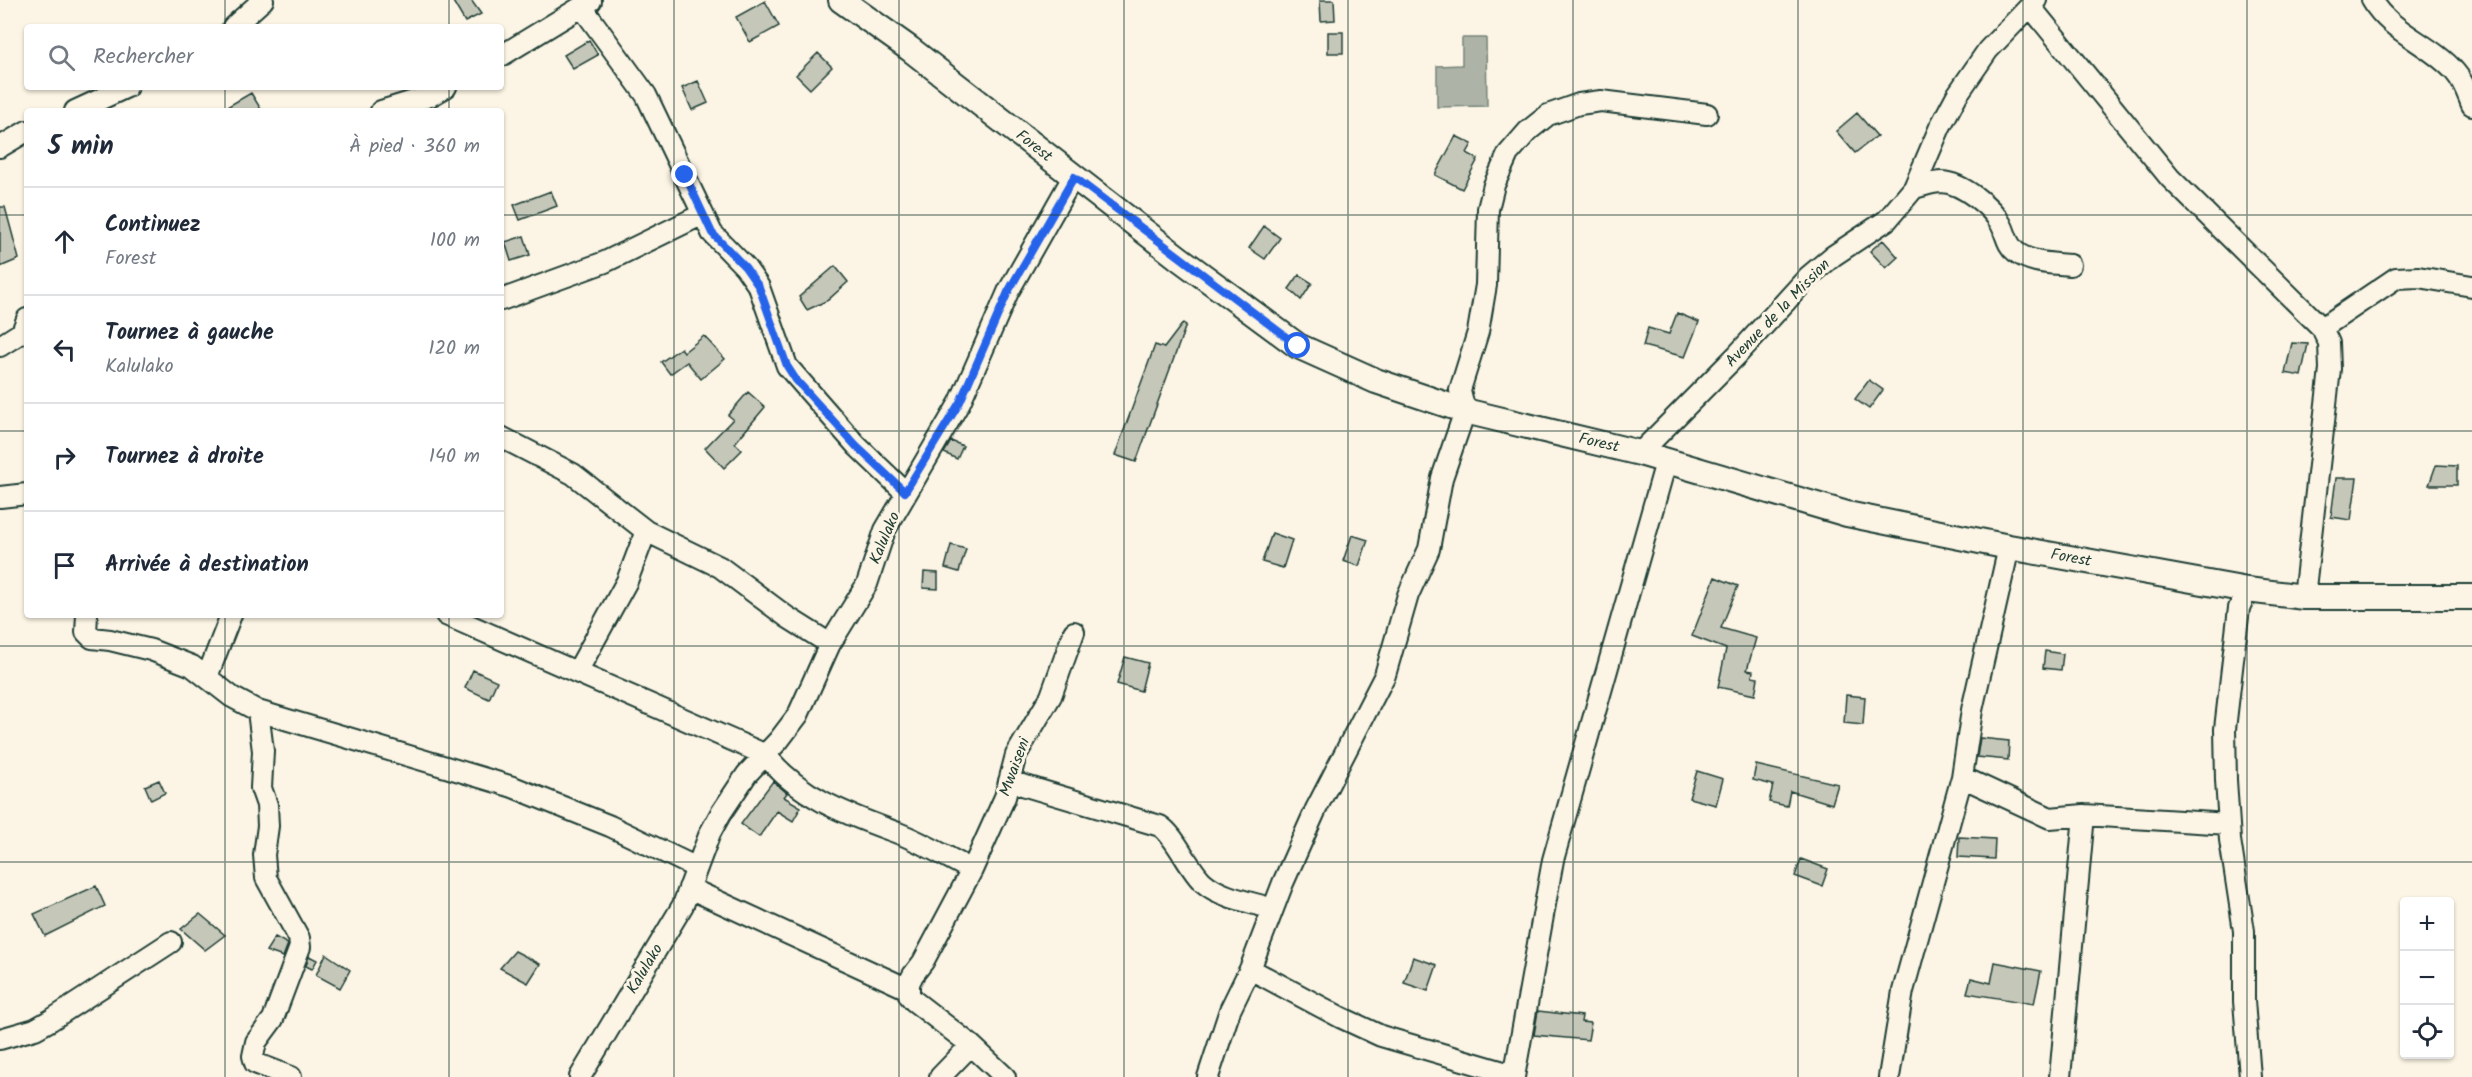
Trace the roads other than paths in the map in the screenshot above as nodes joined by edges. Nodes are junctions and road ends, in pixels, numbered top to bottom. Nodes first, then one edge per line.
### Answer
1 (263, 0) edge
2 (841, 0) edge
3 (2372, 0) edge
4 (2033, 3) edge
5 (587, 4) edge
6 (236, 24) edge
7 (504, 54) edge
8 (120, 90) edge
9 (441, 90) edge
10 (2472, 105) edge
11 (82, 108) edge
12 (391, 108) edge
13 (1707, 114) dead end
14 (24, 133) edge
15 (0, 147) edge
16 (1074, 177) junction
17 (1914, 188) junction
18 (703, 214) junction
19 (2070, 265) dead end
20 (2472, 286) edge
21 (504, 299) edge
22 (24, 328) edge
23 (2322, 328) junction
24 (0, 346) edge
25 (1465, 411) junction
26 (504, 439) edge
27 (1640, 453) junction
28 (1666, 462) junction
29 (905, 492) junction
30 (24, 494) edge
31 (0, 497) edge
32 (646, 531) junction
33 (2009, 547) junction
34 (2247, 590) junction
35 (2304, 597) junction
36 (2472, 597) edge
37 (87, 618) edge
38 (230, 618) edge
39 (453, 618) edge
40 (1074, 632) dead end
41 (830, 644) junction
42 (577, 672) junction
43 (207, 677) junction
44 (258, 711) junction
45 (766, 755) junction
46 (1962, 777) junction
47 (1009, 781) junction
48 (2084, 815) junction
49 (2229, 824) junction
50 (697, 868) junction
51 (972, 870) junction
52 (689, 888) junction
53 (1273, 909) junction
54 (171, 942) dead end
55 (1250, 969) junction
56 (909, 989) junction
57 (0, 1039) edge
58 (971, 1044) junction
59 (1514, 1076) edge
60 (291, 1077) edge
61 (580, 1077) edge
62 (940, 1077) edge
63 (1005, 1077) edge
64 (1208, 1077) edge
65 (1889, 1077) edge
66 (2060, 1077) edge
67 (2250, 1077) edge

1 - 6 street
2 - 16 street, Forest
3 - 10 street
4 - 17 street, Avenue de la Mission
4 - 23 street
5 - 7 street
5 - 18 street
8 - 11 street
9 - 12 street
13 - 25 street
14 - 15 street
16 - 25 street, Forest
16 - 29 street, Kalulako
17 - 19 street
17 - 27 street, Avenue de la Mission
18 - 21 street
18 - 29 street
20 - 23 street
22 - 24 street
23 - 35 street
25 - 27 street, Forest
25 - 53 street
26 - 32 street
27 - 28 street, Forest
28 - 33 street, Forest
28 - 59 street
29 - 41 street, Kalulako
30 - 31 street
32 - 41 street
32 - 42 street
33 - 34 street, Forest
33 - 46 street
34 - 35 street, Forest
34 - 49 street
35 - 36 street, Forest
37 - 43 street
38 - 43 street
39 - 42 street
40 - 47 street, Mwaiseni
41 - 45 street, Kalulako
42 - 45 street
43 - 44 street
44 - 50 street
44 - 60 street
45 - 50 street, Kalulako
45 - 51 street
46 - 48 street
46 - 65 street
47 - 51 street, Mwaiseni
47 - 53 street
48 - 49 street
48 - 66 street
49 - 67 street
50 - 52 street, Kalulako
51 - 56 street, Mwaiseni
52 - 56 street
52 - 61 street, Kalulako
53 - 55 street
54 - 57 street
55 - 59 street
55 - 64 street
56 - 58 street
58 - 62 street
58 - 63 street

